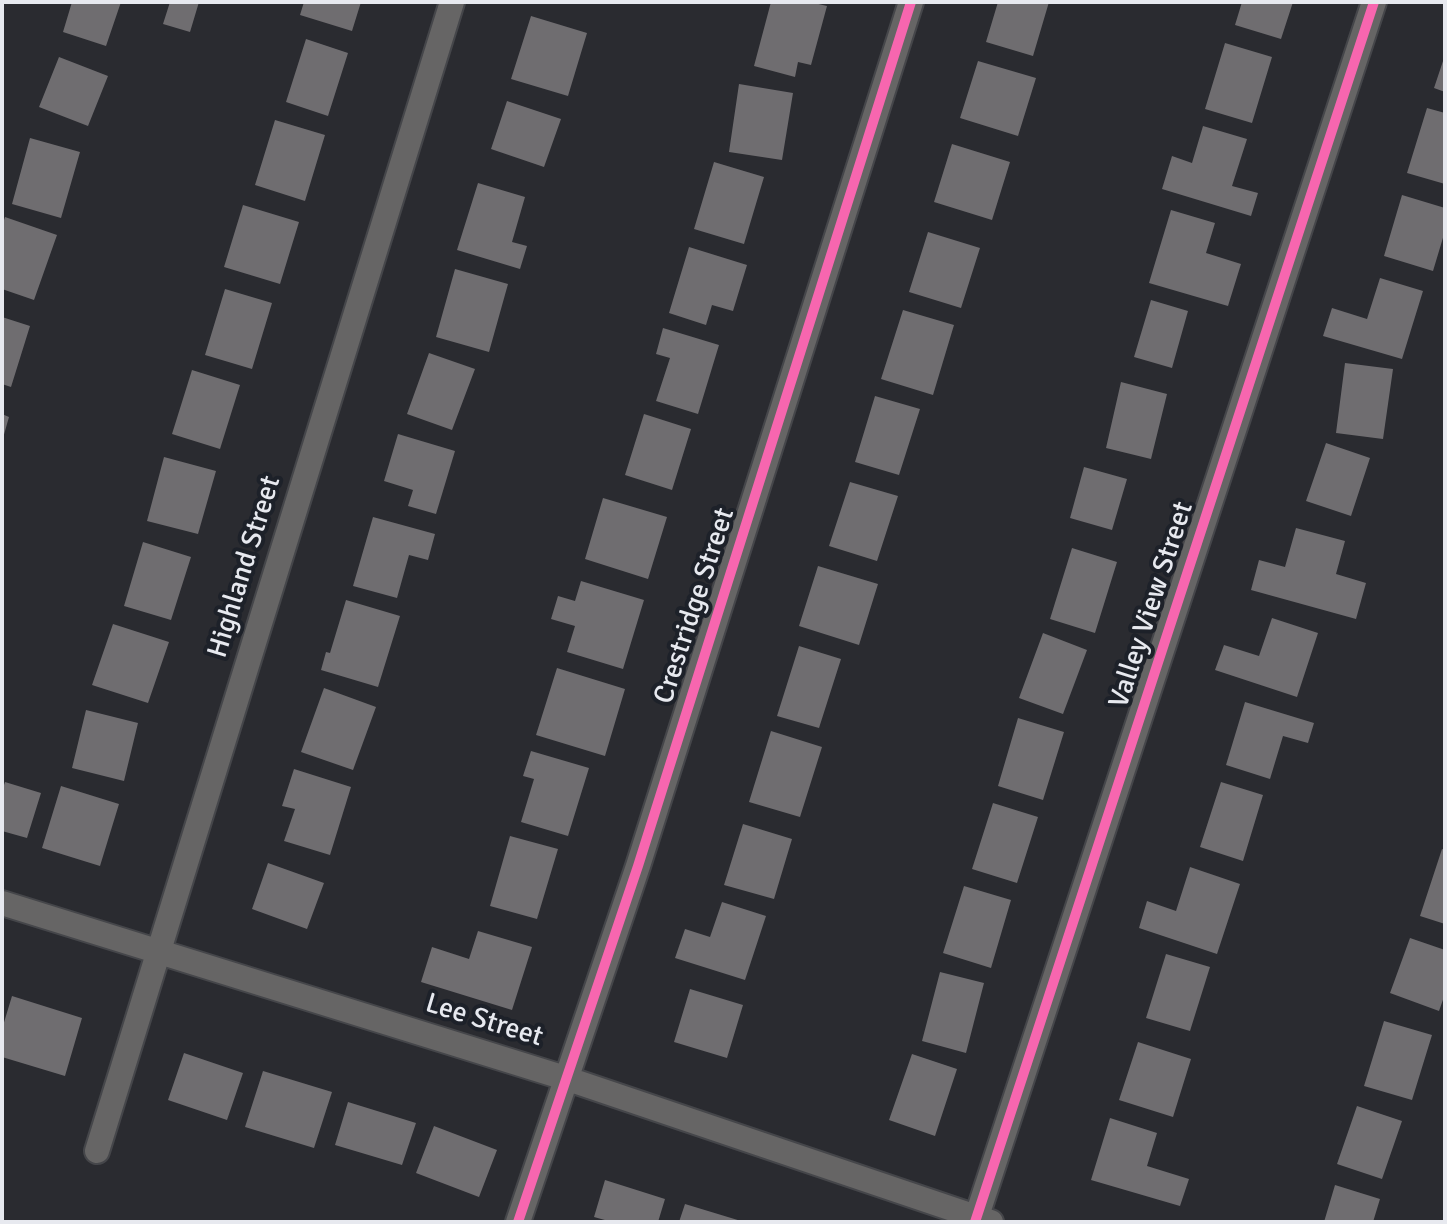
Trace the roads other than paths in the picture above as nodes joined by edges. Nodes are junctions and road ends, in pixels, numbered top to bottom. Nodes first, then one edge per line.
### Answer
1 (452, 2) edge
2 (911, 2) edge
3 (1374, 2) edge
4 (2, 903) edge
5 (157, 950) junction
6 (565, 1078) junction
7 (97, 1151) dead end
8 (981, 1221) edge
9 (518, 1222) edge

1 - 5 street, Highland Street
2 - 6 street, Crestridge Street
3 - 8 street, Valley View Street
4 - 5 street, Lee Street
5 - 6 street, Lee Street
5 - 7 street, Highland Street
6 - 8 street, Lee Street
6 - 9 street, Crestridge Street

